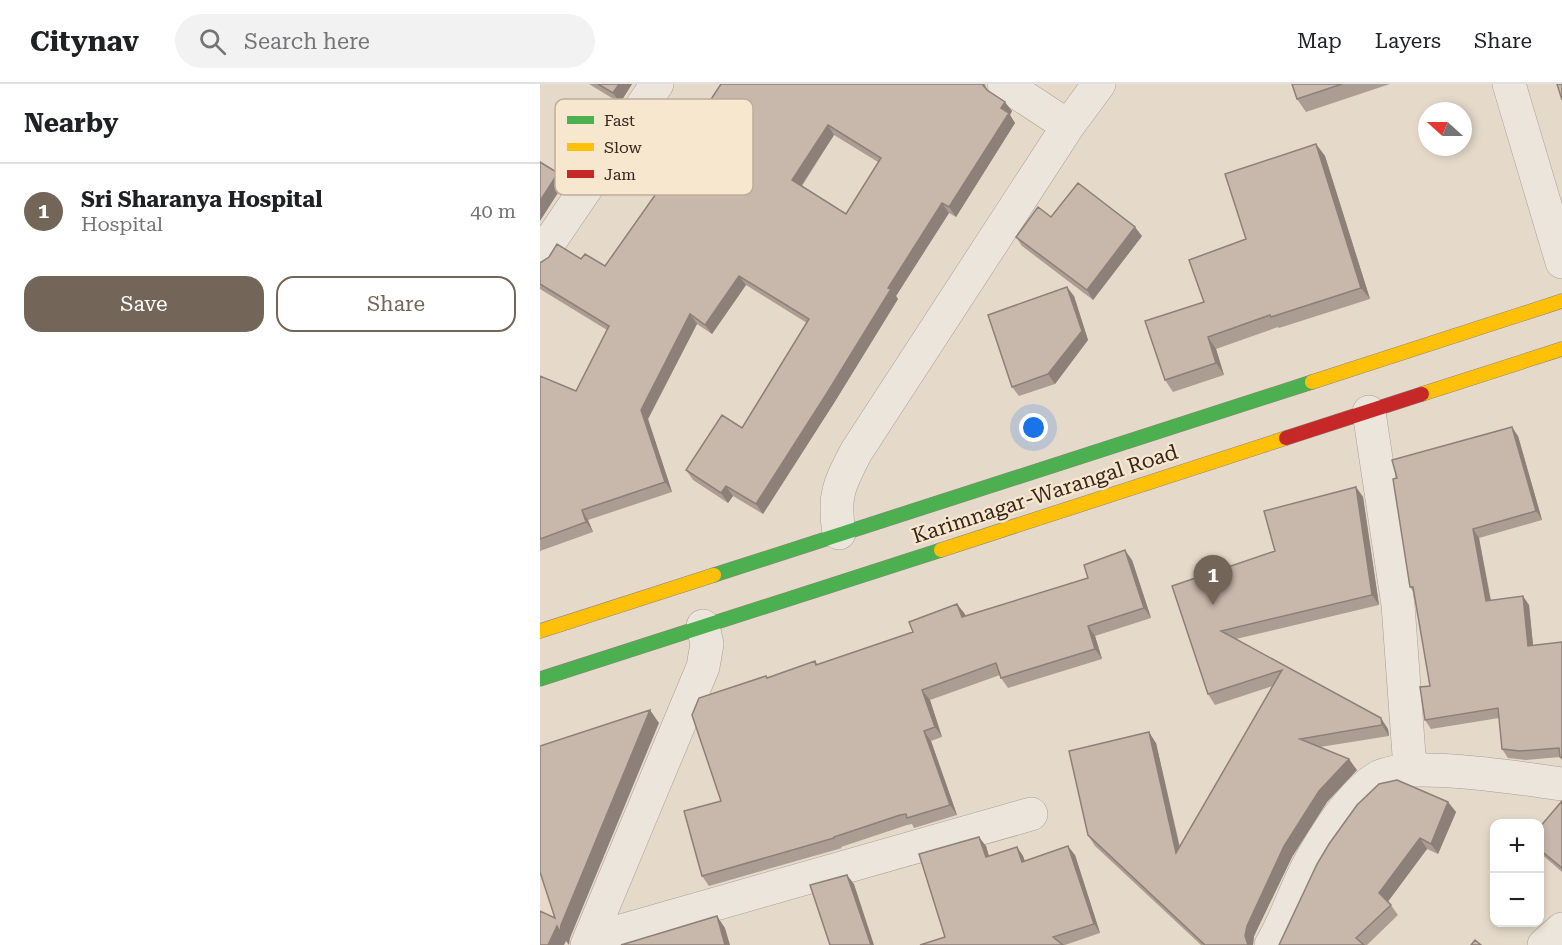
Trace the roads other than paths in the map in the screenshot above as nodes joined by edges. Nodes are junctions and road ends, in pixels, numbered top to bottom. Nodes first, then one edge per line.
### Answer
1 (657, 84) edge
2 (1004, 84) edge
3 (1099, 84) edge
4 (1509, 84) edge
5 (647, 99) edge
6 (1068, 126) junction
7 (581, 195) edge
8 (540, 256) edge
9 (1562, 262) edge
10 (1562, 301) edge
11 (1562, 349) edge
12 (1369, 412) junction
13 (839, 533) junction
14 (703, 626) junction
15 (540, 631) edge
16 (540, 679) edge
17 (1410, 769) junction
18 (1562, 784) edge
19 (1031, 814) dead end
20 (1562, 928) edge
21 (588, 943) edge
22 (1271, 945) edge
23 (1544, 945) edge

1 - 5 street
2 - 6 street
3 - 6 street
4 - 9 street
6 - 13 street
7 - 8 street
10 - 13 highway, Karimnagar-Warangal Road
11 - 12 highway, Karimnagar-Warangal Road
12 - 14 highway, Karimnagar-Warangal Road
12 - 17 street
13 - 15 highway, Karimnagar-Warangal Road
14 - 16 highway, Karimnagar-Warangal Road
14 - 21 street
17 - 18 street
17 - 22 street
19 - 21 street
20 - 23 street

